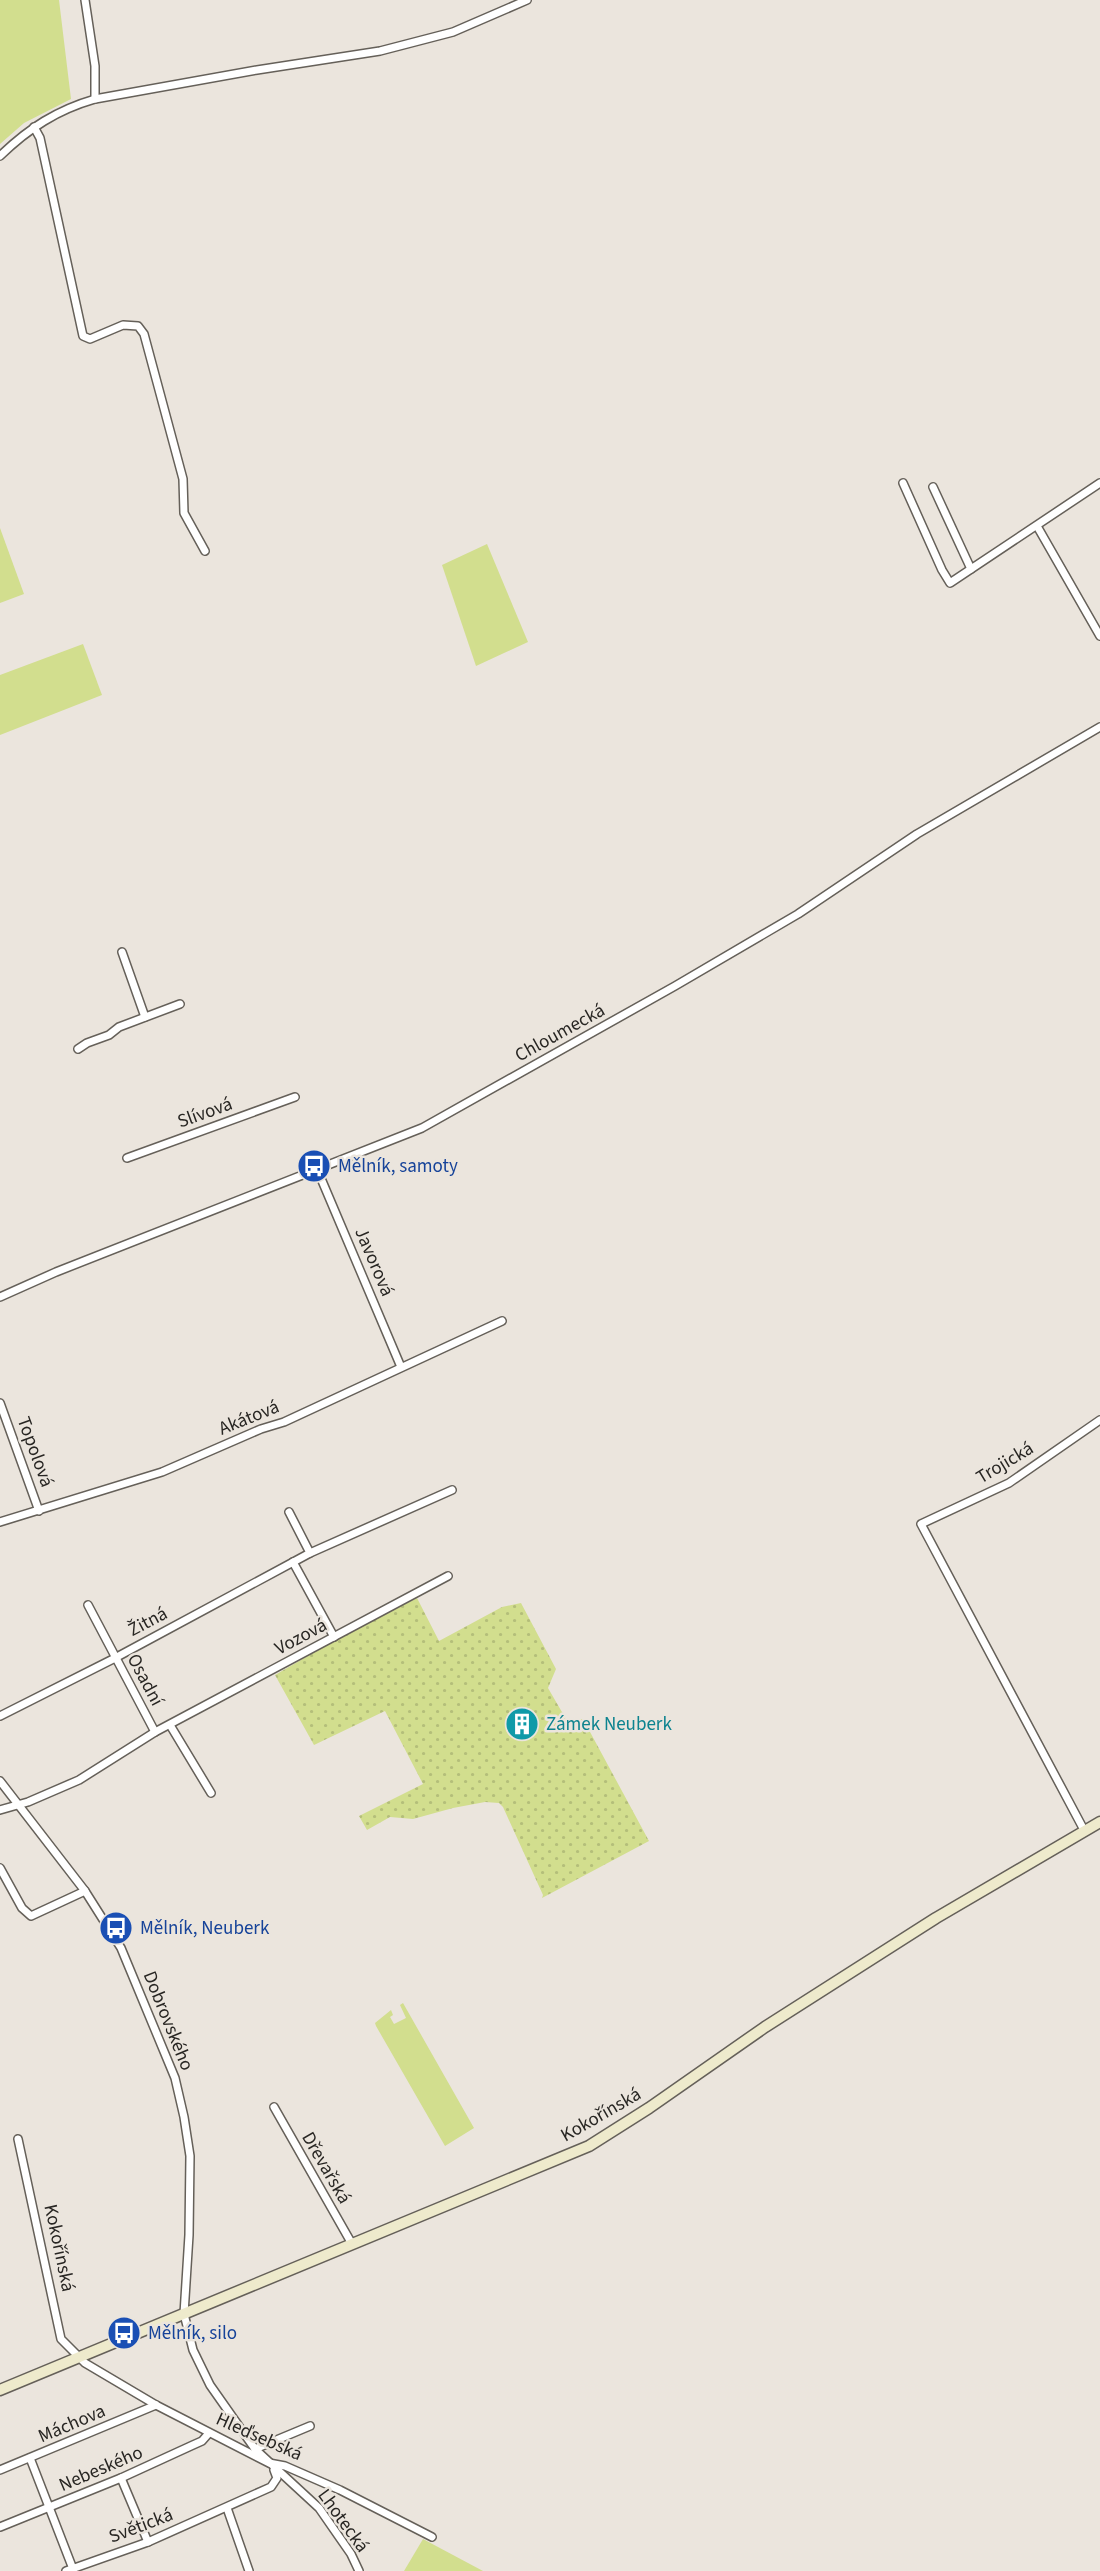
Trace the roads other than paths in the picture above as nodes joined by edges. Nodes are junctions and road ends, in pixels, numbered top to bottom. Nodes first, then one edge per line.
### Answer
1 (85, 0) edge
2 (527, 0) edge
3 (95, 99) junction
4 (33, 127) junction
5 (0, 156) edge
6 (903, 482) dead end
7 (1100, 483) edge
8 (933, 487) dead end
9 (1037, 526) junction
10 (205, 551) dead end
11 (971, 569) junction
12 (1097, 623) edge
13 (1100, 636) edge
14 (1100, 727) edge
15 (122, 952) dead end
16 (180, 1004) dead end
17 (145, 1017) junction
18 (78, 1049) dead end
19 (295, 1097) dead end
20 (127, 1158) dead end
21 (317, 1169) junction
22 (0, 1297) edge
23 (502, 1321) dead end
24 (401, 1367) junction
25 (0, 1403) edge
26 (1100, 1420) edge
27 (452, 1490) dead end
28 (39, 1511) junction
29 (289, 1512) dead end
30 (0, 1522) edge
31 (310, 1553) junction
32 (293, 1562) junction
33 (448, 1576) dead end
34 (88, 1605) dead end
35 (334, 1637) junction
36 (115, 1658) junction
37 (0, 1716) edge
38 (170, 1725) junction
39 (155, 1732) junction
40 (0, 1781) edge
41 (211, 1793) dead end
42 (18, 1804) junction
43 (0, 1810) edge
44 (1100, 1822) edge
45 (1084, 1830) junction
46 (0, 1868) edge
47 (85, 1891) junction
48 (274, 2107) dead end
49 (18, 2139) dead end
50 (352, 2244) junction
51 (184, 2314) junction
52 (78, 2358) junction
53 (0, 2390) edge
54 (156, 2405) junction
55 (310, 2426) dead end
56 (209, 2433) junction
57 (255, 2449) junction
58 (30, 2458) junction
59 (269, 2463) junction
60 (0, 2470) edge
61 (121, 2478) junction
62 (50, 2508) junction
63 (227, 2508) junction
64 (0, 2527) edge
65 (432, 2537) dead end
66 (148, 2542) junction
67 (70, 2570) edge
68 (249, 2571) edge
69 (359, 2571) edge

1 - 3 street
2 - 3 street
3 - 4 street
4 - 5 street
4 - 10 street
6 - 11 street
7 - 9 street
8 - 11 street
9 - 11 street
9 - 12 street
12 - 13 street
14 - 21 street, Chloumecká
15 - 17 street
16 - 17 street
17 - 18 street
19 - 20 street, Slívová
21 - 22 street, Chloumecká
21 - 24 street, Javorová
23 - 24 street, Akátová
24 - 28 street, Akátová
25 - 28 street, Topolová
26 - 45 street, Trojická
27 - 31 street, Žitná
28 - 30 street, Akátová
29 - 31 street
31 - 32 street, Žitná
32 - 35 street
32 - 36 street, Žitná
33 - 35 street, Vozová
34 - 36 street, Osadní
35 - 38 street, Vozová
36 - 37 street, Žitná
36 - 39 street, Osadní
38 - 39 street, Vozová
38 - 41 street
39 - 42 street, Vozová
40 - 42 street, Dobrovského
42 - 43 street, Vozová
42 - 47 street, Dobrovského
44 - 45 main road, Kokořínská
45 - 50 main road, Kokořínská
46 - 47 street
47 - 51 street, Dobrovského
48 - 50 street, Dřevařská
49 - 52 street, Kokořínská
50 - 51 main road, Kokořínská
51 - 52 main road, Kokořínská
51 - 57 street, Dobrovského
52 - 53 main road, Kokořínská
52 - 54 street, Hleďsebská
54 - 56 street, Hleďsebská
54 - 58 street, Máchova
55 - 57 street
56 - 59 street, Hleďsebská
56 - 61 street, Nebeského
57 - 59 street, Dobrovského
58 - 60 street, Máchova
58 - 62 street
59 - 63 street, Světická
59 - 65 street, Hleďsebská
59 - 69 street, Lhotecká
61 - 62 street, Nebeského
61 - 66 street
62 - 64 street, Nebeského
62 - 67 street
63 - 66 street, Světická
63 - 68 street
66 - 67 street, Světická

